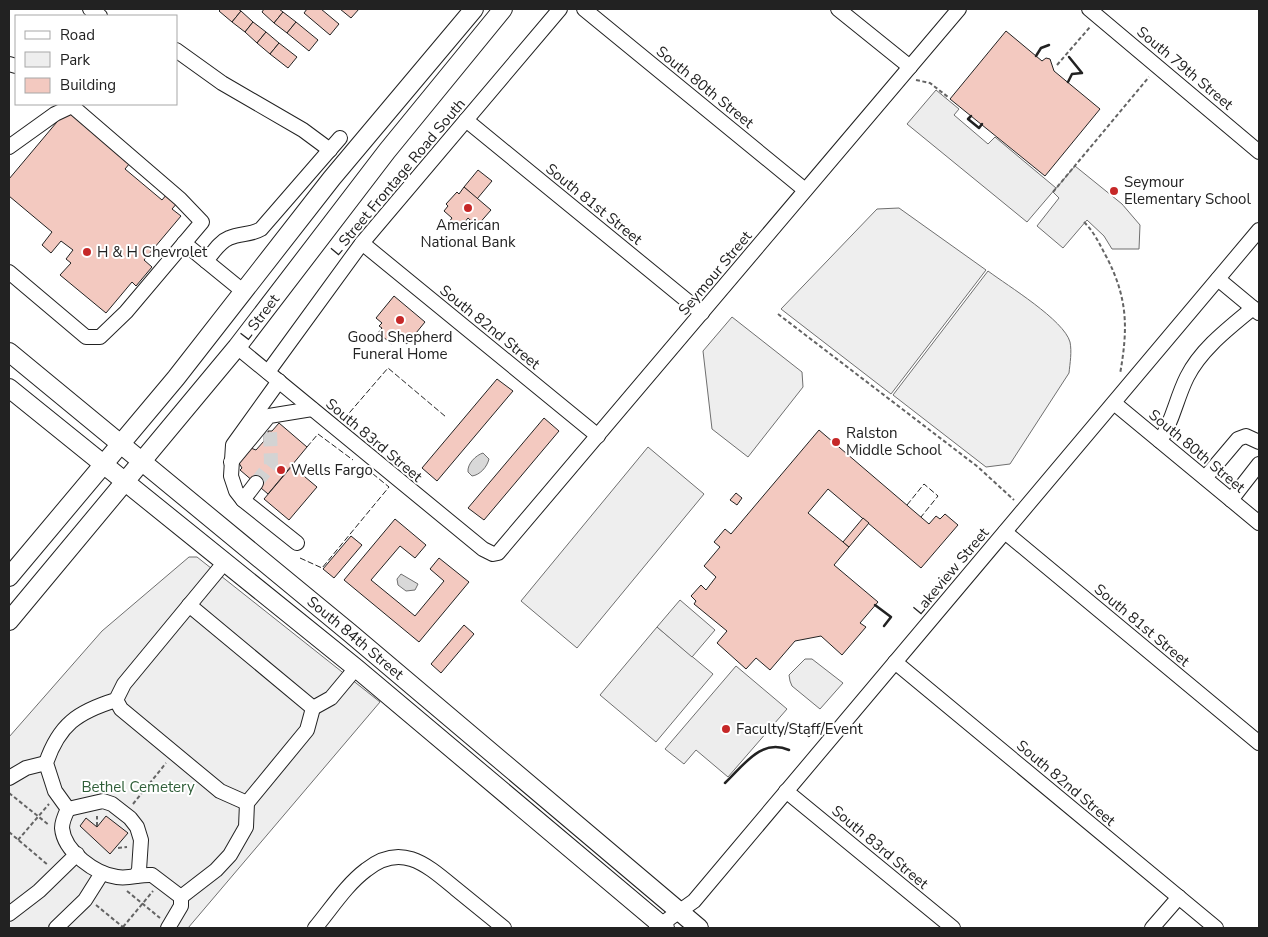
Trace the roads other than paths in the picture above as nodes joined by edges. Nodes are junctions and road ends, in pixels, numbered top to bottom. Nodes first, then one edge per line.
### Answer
1 (474, 9) edge
2 (503, 9) edge
3 (560, 9) edge
4 (584, 9) edge
5 (838, 9) edge
6 (959, 9) edge
7 (1089, 9) edge
8 (178, 51) edge
9 (910, 73) junction
10 (466, 120) junction
11 (340, 138) dead end
12 (9, 147) edge
13 (330, 150) junction
14 (1259, 152) edge
15 (806, 190) junction
16 (1259, 230) edge
17 (184, 243) junction
18 (362, 243) junction
19 (206, 261) junction
20 (9, 272) edge
21 (1218, 279) junction
22 (244, 292) junction
23 (1256, 310) edge
24 (702, 313) junction
25 (237, 347) junction
26 (9, 352) edge
27 (268, 372) junction
28 (279, 381) junction
29 (9, 388) edge
30 (266, 398) junction
31 (1114, 403) junction
32 (312, 410) junction
33 (269, 416) junction
34 (270, 432) tunnel mouth
35 (598, 436) junction
36 (1160, 441) junction
37 (1259, 442) edge
38 (121, 443) junction
39 (143, 462) junction
40 (231, 462) junction
41 (1259, 464) edge
42 (103, 465) junction
43 (1205, 478) junction
44 (125, 483) junction
45 (256, 484) tunnel mouth
46 (243, 500) junction
47 (1231, 500) junction
48 (1258, 518) edge
49 (1005, 532) junction
50 (296, 544) dead end
51 (493, 554) joint
52 (224, 563) junction
53 (9, 577) edge
54 (189, 605) junction
55 (9, 620) edge
56 (895, 662) junction
57 (356, 668) junction
58 (116, 700) junction
59 (313, 708) junction
60 (1259, 743) edge
61 (46, 763) junction
62 (9, 778) edge
63 (786, 791) junction
64 (247, 803) junction
65 (68, 809) junction
66 (77, 854) junction
67 (106, 874) junction
68 (136, 876) junction
69 (181, 897) junction
70 (1179, 897) junction
71 (679, 911) junction
72 (9, 914) edge
73 (169, 927) edge
74 (661, 927) edge
75 (56, 928) edge
76 (315, 928) edge
77 (504, 928) edge
78 (699, 928) edge
79 (953, 928) edge
80 (1152, 928) edge
81 (1216, 928) edge

1 - 22 main road, L Street
2 - 25 main road, L Street
3 - 10 street, L Street Frontage Road South
4 - 15 street, South 80th Street
5 - 9 street
6 - 9 street, Seymour Street
7 - 14 street, South 79th Street
8 - 13 street
9 - 15 street, Seymour Street
10 - 18 street, L Street Frontage Road South
10 - 24 street, South 81st Street
11 - 13 street
12 - 17 street
13 - 19 street
15 - 24 street, Seymour Street
16 - 21 street, Lakeview Street
17 - 19 street
17 - 20 street
18 - 27 street, L Street Frontage Road South
18 - 35 street, South 82nd Street
19 - 22 street
21 - 23 street
21 - 31 street, Lakeview Street
22 - 38 main road, L Street
23 - 36 street
24 - 35 street, Seymour Street
25 - 27 street, South 83rd Street
25 - 39 main road, L Street
26 - 38 main road, South 84th Street
27 - 28 street, South 83rd Street
28 - 30 street
28 - 32 street, South 83rd Street
29 - 42 main road, South 84th Street
30 - 33 street
30 - 40 street
31 - 36 street, South 80th Street
31 - 49 street, Lakeview Street
32 - 33 street
32 - 51 street, South 83rd Street
33 - 34 street
33 - 40 street
35 - 51 street, Seymour Street
36 - 43 street, South 80th Street
37 - 43 street
38 - 39 main road, South 84th Street
38 - 42 main road, L Street
39 - 44 main road, L Street
39 - 71 main road, South 84th Street
40 - 46 street
41 - 47 street
42 - 44 main road, South 84th Street
42 - 53 main road, L Street
43 - 47 street, South 80th Street
44 - 52 main road, South 84th Street
44 - 55 main road, L Street
45 - 46 street
46 - 50 street
47 - 48 street, South 80th Street
49 - 56 street, Lakeview Street
49 - 60 street, South 81st Street
52 - 54 street
52 - 57 main road, South 84th Street
54 - 58 street
54 - 59 street
56 - 63 street, Lakeview Street
56 - 70 street, South 82nd Street
57 - 59 street
57 - 74 main road, South 84th Street
58 - 61 street
58 - 64 street
59 - 64 street
61 - 62 street
61 - 65 street
63 - 71 street, Lakeview Street
63 - 79 street, South 83rd Street
64 - 69 street
65 - 66 street
65 - 68 street
66 - 67 street
66 - 72 street
67 - 68 street
67 - 75 street
68 - 69 street
69 - 73 street
70 - 80 street
70 - 81 street, South 82nd Street
71 - 74 street, Lakeview Street
71 - 78 main road, South 84th Street
76 - 77 street

